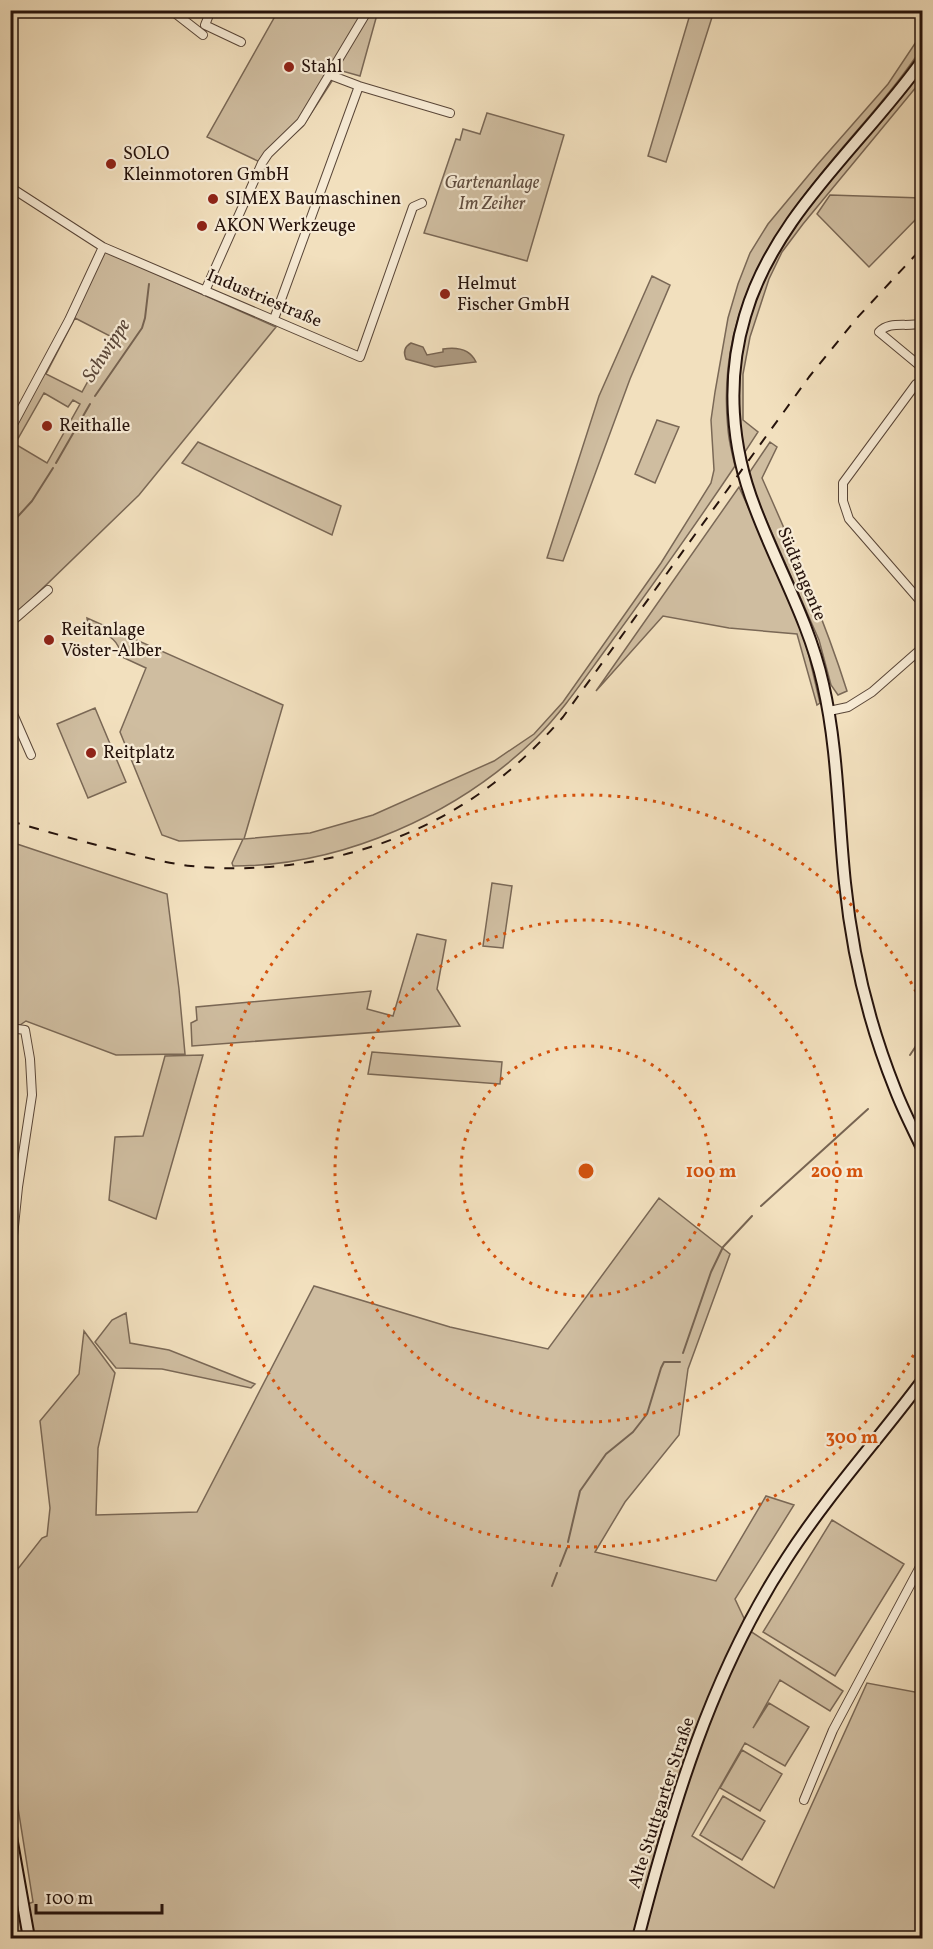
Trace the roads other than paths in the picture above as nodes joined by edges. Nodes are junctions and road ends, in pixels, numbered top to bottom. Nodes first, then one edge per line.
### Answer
1 (171, 10) edge
2 (211, 10) edge
3 (368, 10) edge
4 (202, 34) dead end
5 (241, 42) dead end
6 (922, 61) edge
7 (330, 75) junction
8 (359, 86) junction
9 (450, 113) dead end
10 (10, 186) edge
11 (422, 203) dead end
12 (103, 247) junction
13 (205, 291) junction
14 (274, 319) junction
15 (922, 323) edge
16 (922, 372) edge
17 (922, 381) edge
18 (10, 430) edge
19 (48, 590) dead end
20 (922, 603) edge
21 (10, 623) edge
22 (922, 648) edge
23 (10, 707) edge
24 (829, 711) junction
25 (31, 755) dead end
26 (10, 1028) edge
27 (922, 1148) edge
28 (14, 1187) edge
29 (10, 1265) edge
30 (922, 1381) edge
31 (922, 1563) edge
32 (804, 1800) dead end
33 (10, 1831) edge
34 (11, 1844) edge
35 (29, 1938) edge
36 (638, 1938) edge

1 - 4 street
2 - 5 street
3 - 7 street
6 - 24 main road, Südtangente
7 - 8 street
7 - 13 street
8 - 9 street
8 - 14 street
10 - 12 street, Industriestraße
11 - 14 street, Industriestraße
12 - 13 street, Industriestraße
12 - 18 street
13 - 14 street, Industriestraße
15 - 16 street
17 - 20 street
19 - 21 street
22 - 24 street
23 - 25 street
24 - 27 main road, Südtangente
26 - 28 street
28 - 29 street
30 - 36 main road, Alte Stuttgarter Straße
31 - 32 street
33 - 34 main road
34 - 35 main road

